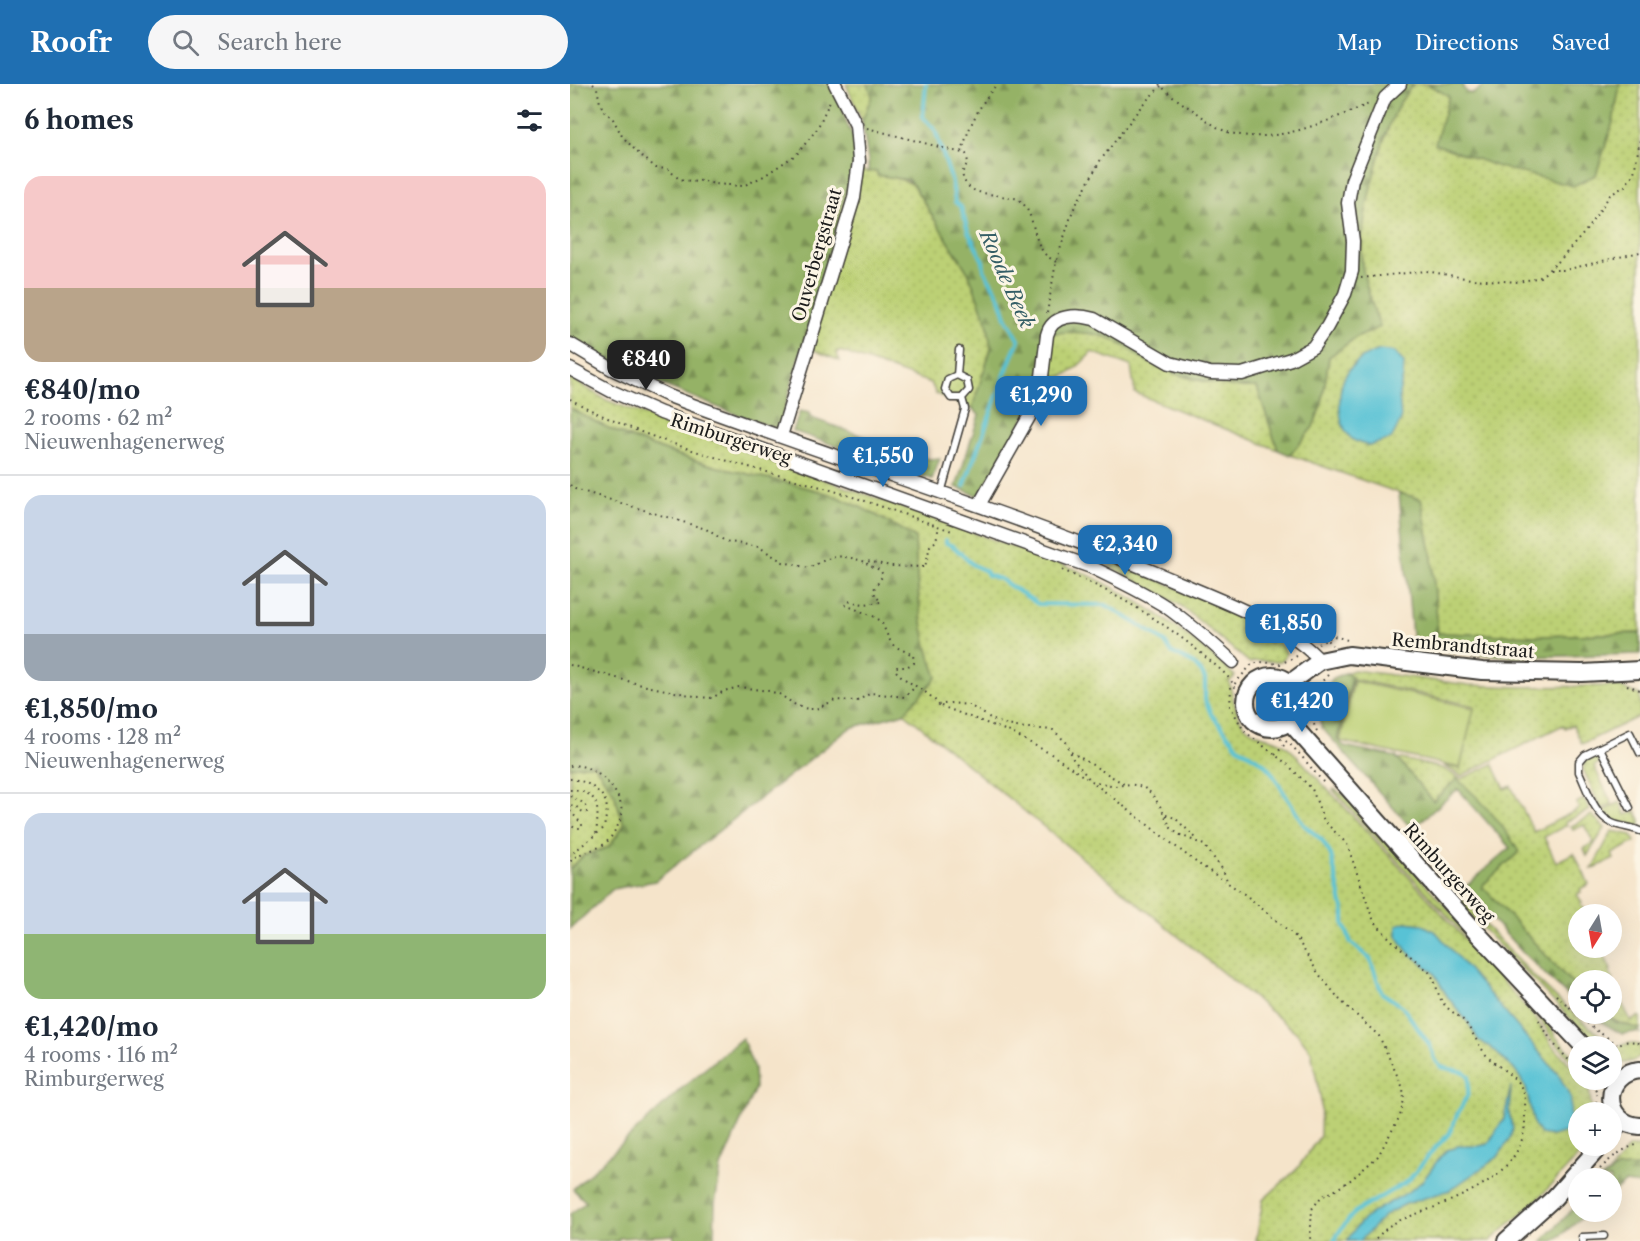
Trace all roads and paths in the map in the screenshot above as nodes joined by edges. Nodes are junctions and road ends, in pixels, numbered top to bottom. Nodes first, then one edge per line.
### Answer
1 (592, 84) edge
2 (997, 84) edge
3 (1400, 84) edge
4 (1160, 85) edge
5 (838, 89) edge
6 (1385, 98) junction
7 (856, 125) junction
8 (1640, 140) edge
9 (962, 152) junction
10 (1640, 252) edge
11 (1056, 262) junction
12 (1550, 270) junction
13 (1350, 279) junction
14 (1049, 328) junction
15 (570, 344) edge
16 (959, 350) dead end
17 (570, 369) edge
18 (957, 375) junction
19 (962, 398) junction
20 (570, 399) edge
21 (782, 436) junction
22 (570, 485) edge
23 (940, 493) junction
24 (979, 506) junction
25 (939, 526) junction
26 (958, 533) dead end
27 (866, 562) junction
28 (885, 565) junction
29 (1058, 568) dead end
30 (880, 570) junction
31 (1292, 658) dead end
32 (1233, 662) dead end
33 (570, 665) edge
34 (1325, 667) junction
35 (1640, 670) edge
36 (1233, 683) junction
37 (1290, 683) junction
38 (915, 687) junction
39 (939, 705) junction
40 (1289, 721) junction
41 (1321, 736) dead end
42 (1600, 748) junction
43 (1070, 751) junction
44 (1640, 753) edge
45 (1275, 755) junction
46 (570, 766) edge
47 (570, 779) edge
48 (1091, 781) junction
49 (1125, 784) junction
50 (570, 790) edge
51 (570, 796) edge
52 (570, 806) edge
53 (1630, 808) dead end
54 (570, 811) edge
55 (1165, 815) junction
56 (570, 825) edge
57 (1640, 831) edge
58 (596, 835) junction
59 (1200, 843) junction
60 (570, 855) edge
61 (570, 862) edge
62 (1228, 883) junction
63 (1549, 988) dead end
64 (1574, 1036) edge
65 (1606, 1036) edge
66 (1622, 1043) edge
67 (1640, 1043) edge
68 (1640, 1070) edge
69 (1622, 1074) edge
70 (1622, 1120) edge
71 (1640, 1126) edge
72 (1640, 1144) edge
73 (1591, 1156) edge
74 (1601, 1168) edge
75 (1604, 1236) dead end
76 (1310, 1241) edge
77 (1373, 1241) edge
78 (1506, 1241) edge
79 (1583, 1241) edge

1 - 5 path
2 - 9 path
3 - 6 street
4 - 6 path
4 - 11 path
5 - 7 street, Ouverbergstraat
6 - 13 street
7 - 9 path
7 - 21 street, Ouverbergstraat
8 - 12 path
9 - 11 path
10 - 12 path
11 - 14 path
12 - 13 path
13 - 14 street
14 - 24 street
15 - 21 street
16 - 18 lane
17 - 32 street, Rimburgerweg
18 - 19 lane
18 - 19 lane
19 - 23 lane
20 - 25 path, Rimburgerweg
21 - 23 street
22 - 27 path
23 - 24 street
24 - 34 street
25 - 26 path, Rimburgerweg
25 - 28 path
27 - 28 path
27 - 30 path
28 - 30 path
29 - 36 path
30 - 38 path
31 - 36 path
33 - 38 path
34 - 35 street, Rembrandtstraat
34 - 37 street, Rembrandtstraat
34 - 41 path
36 - 45 path
36 - 45 path
37 - 40 street
37 - 40 street
38 - 39 path
39 - 43 path
39 - 48 path
40 - 64 street, Rimburgerweg
42 - 44 lane
42 - 53 lane
42 - 57 lane
43 - 48 path
43 - 49 path
45 - 77 path
46 - 61 path
47 - 58 path
48 - 49 path
48 - 62 path
49 - 55 path
50 - 58 path
51 - 52 path
54 - 56 path
55 - 59 path
55 - 59 path
58 - 60 path
59 - 62 path
62 - 76 path
63 - 65 path
66 - 67 path
68 - 69 street
70 - 71 street
72 - 74 path
73 - 78 street
75 - 79 lane

